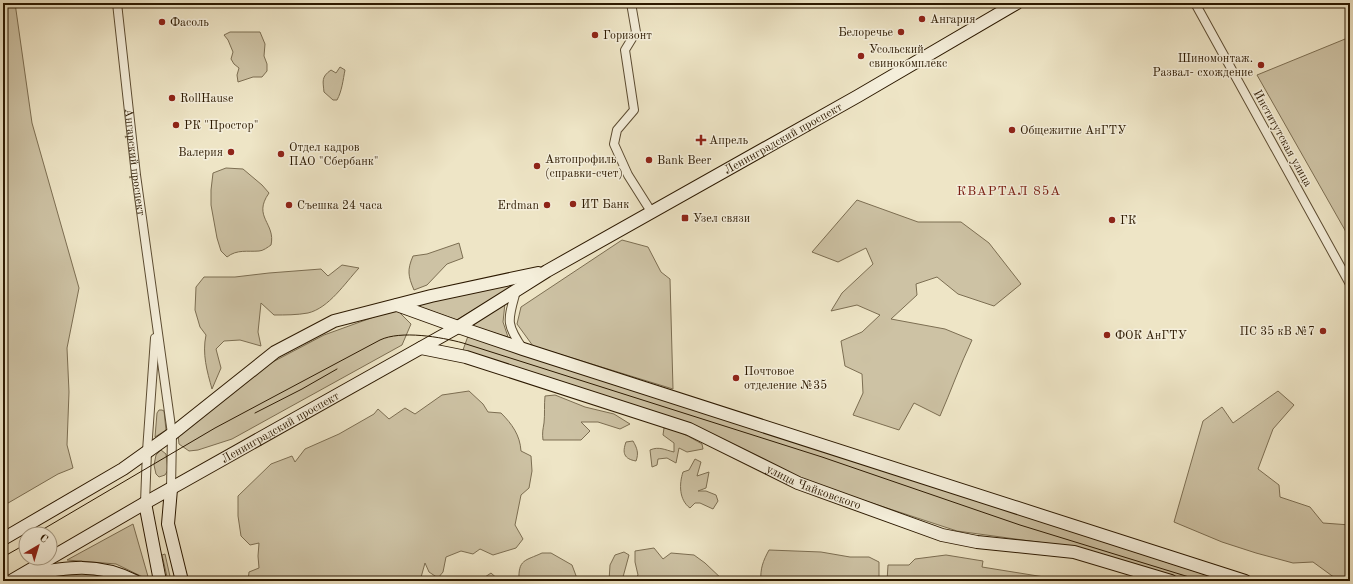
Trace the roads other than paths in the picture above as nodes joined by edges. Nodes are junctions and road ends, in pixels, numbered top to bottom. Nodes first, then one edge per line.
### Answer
1 (117, 3) edge
2 (631, 3) edge
3 (1017, 3) edge
4 (1195, 3) edge
5 (652, 213) junction
6 (548, 271) junction
7 (1350, 284) edge
8 (516, 291) junction
9 (397, 304) junction
10 (156, 322) junction
11 (458, 327) junction
12 (421, 348) junction
13 (523, 349) junction
14 (172, 434) junction
15 (146, 451) junction
16 (171, 489) junction
17 (145, 503) junction
18 (3, 539) edge
19 (14, 579) edge
20 (135, 581) edge
21 (160, 581) edge
22 (182, 581) edge
23 (1171, 581) edge
24 (1245, 581) edge

1 - 10 street, Ангарский проспект
2 - 5 street
3 - 5 main road, Ленинградский проспект
4 - 7 street, Институтская улица
5 - 6 main road, Ленинградский проспект
6 - 8 main road, Ленинградский проспект
6 - 9 main road, Ленинградский проспект
8 - 11 main road, Ленинградский проспект
8 - 13 street
9 - 11 main road
9 - 14 main road, Ленинградский проспект
10 - 14 street, Ангарский проспект
10 - 15 street, Ангарский проспект
11 - 12 main road, Ленинградский проспект
11 - 13 main road
12 - 16 main road, Ленинградский проспект
12 - 23 main road, улица Чайковского
13 - 24 main road
14 - 15 main road, Ленинградский проспект
14 - 16 street, Ангарский проспект
15 - 17 street, Ангарский проспект
15 - 18 main road, Ленинградский проспект
16 - 17 main road, Ленинградский проспект
16 - 22 main road, Ангарский проспект
17 - 19 main road, Ленинградский проспект
17 - 21 main road, Ангарский проспект
19 - 20 main road

